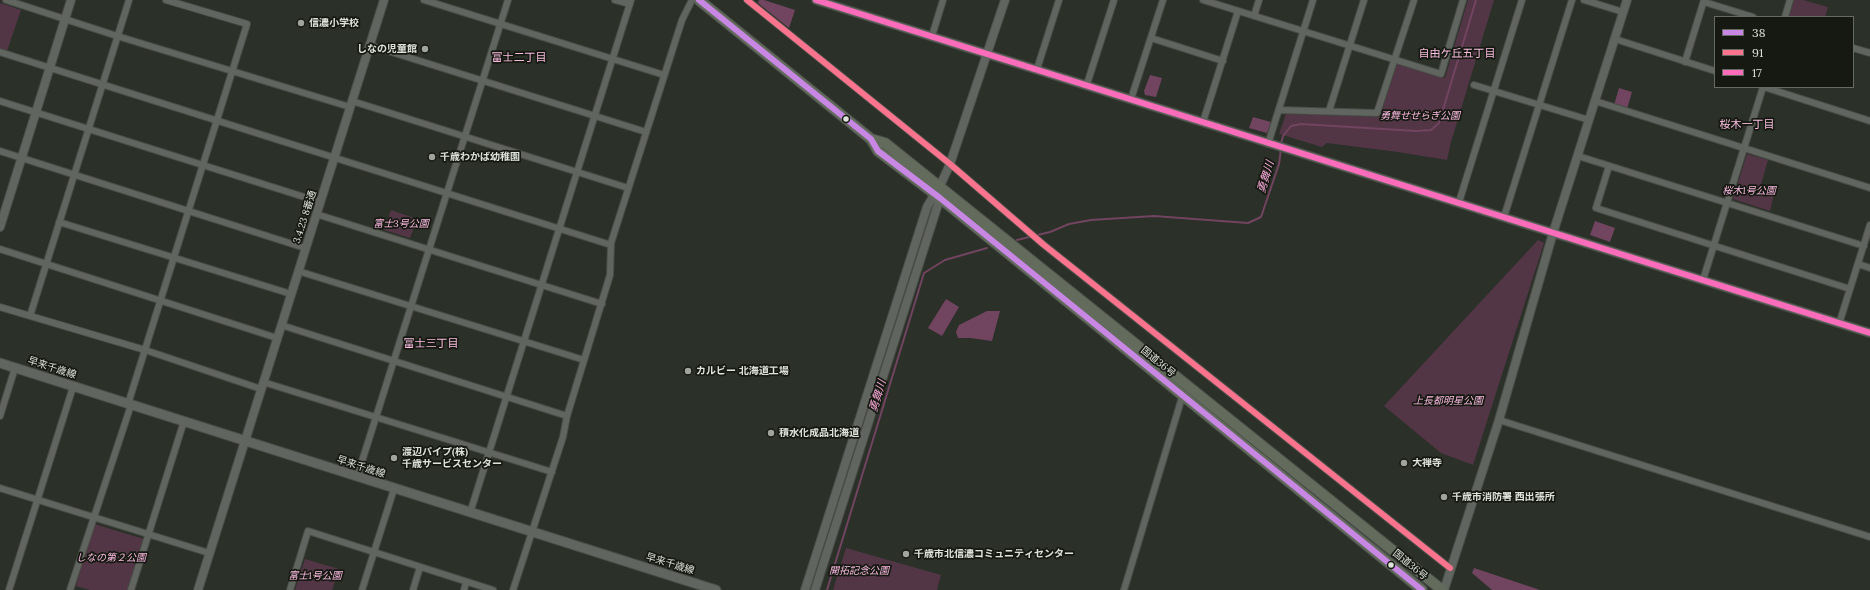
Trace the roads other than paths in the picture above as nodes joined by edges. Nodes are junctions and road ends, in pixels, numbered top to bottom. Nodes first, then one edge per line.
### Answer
1 (6, 0) edge
2 (71, 0) edge
3 (129, 0) edge
4 (166, 0) edge
5 (384, 0) edge
6 (424, 0) edge
7 (508, 0) edge
8 (615, 0) edge
9 (692, 0) edge
10 (699, 0) edge
11 (747, 0) edge
12 (816, 0) edge
13 (944, 0) edge
14 (1005, 0) edge
15 (1060, 0) edge
16 (1114, 0) edge
17 (1163, 0) edge
18 (1203, 0) edge
19 (1259, 0) edge
20 (1314, 0) edge
21 (1364, 0) edge
22 (1414, 0) edge
23 (1463, 0) edge
24 (1522, 0) edge
25 (1572, 0) edge
26 (1584, 0) edge
27 (1627, 0) edge
28 (1790, 0) edge
29 (1704, 1) edge
30 (630, 2) edge
31 (832, 2) edge
32 (1238, 11) junction
33 (1623, 12) junction
34 (1254, 16) junction
35 (1751, 16) edge
36 (1785, 16) edge
37 (65, 19) junction
38 (500, 25) junction
39 (1303, 32) junction
40 (117, 36) junction
41 (932, 36) junction
42 (1151, 38) junction
43 (1615, 39) junction
44 (369, 45) junction
45 (1349, 46) junction
46 (1854, 48) edge
47 (0, 52) edge
48 (1870, 53) edge
49 (988, 55) junction
50 (612, 60) junction
51 (1395, 60) junction
52 (1222, 61) junction
53 (1685, 62) junction
54 (50, 68) junction
55 (1037, 69) junction
56 (1714, 71) edge
57 (232, 72) junction
58 (664, 75) junction
59 (482, 81) junction
60 (1087, 84) junction
61 (102, 85) junction
62 (1474, 85) dead end
63 (1764, 88) edge
64 (1767, 88) edge
65 (1494, 91) junction
66 (1131, 99) junction
67 (0, 101) edge
68 (1595, 101) junction
69 (351, 104) junction
70 (1539, 104) junction
71 (1279, 110) junction
72 (1329, 111) junction
73 (36, 112) junction
74 (595, 116) junction
75 (217, 120) junction
76 (1589, 120) junction
77 (1870, 120) edge
78 (1203, 122) junction
79 (88, 128) junction
80 (646, 132) junction
81 (465, 136) junction
82 (1271, 145) junction
83 (1744, 148) junction
84 (0, 151) edge
85 (1578, 156) junction
86 (334, 157) junction
87 (22, 158) junction
88 (203, 164) junction
89 (950, 164) junction
90 (1609, 166) junction
91 (577, 172) junction
92 (74, 174) junction
93 (628, 188) junction
94 (1870, 188) edge
95 (938, 192) junction
96 (447, 193) junction
97 (4, 202) edge
98 (320, 202) junction
99 (1459, 202) junction
100 (1727, 202) junction
101 (188, 211) junction
102 (316, 214) junction
103 (1504, 217) junction
104 (59, 222) junction
105 (1870, 225) edge
106 (0, 227) edge
107 (560, 228) junction
108 (1553, 233) junction
109 (611, 245) junction
110 (1713, 246) junction
111 (1864, 246) junction
112 (305, 248) junction
113 (0, 249) edge
114 (429, 249) junction
115 (174, 258) junction
116 (46, 264) junction
117 (1858, 264) junction
118 (1870, 268) edge
119 (298, 271) junction
120 (1702, 280) junction
121 (542, 284) junction
122 (1850, 289) junction
123 (291, 294) junction
124 (160, 301) junction
125 (602, 304) junction
126 (412, 306) junction
127 (0, 307) edge
128 (30, 316) junction
129 (1839, 324) junction
130 (281, 325) junction
131 (1870, 333) edge
132 (277, 338) junction
133 (524, 341) junction
134 (145, 350) junction
135 (584, 360) junction
136 (394, 361) junction
137 (0, 363) edge
138 (15, 368) junction
139 (73, 386) junction
140 (262, 386) junction
141 (1186, 391) junction
142 (507, 396) junction
143 (129, 405) junction
144 (0, 416) edge
145 (567, 416) junction
146 (376, 417) junction
147 (1499, 420) junction
148 (184, 421) junction
149 (245, 441) junction
150 (489, 453) junction
151 (552, 472) junction
152 (357, 477) junction
153 (0, 488) edge
154 (394, 489) junction
155 (37, 500) junction
156 (470, 513) junction
157 (93, 517) junction
158 (531, 532) junction
159 (149, 535) junction
160 (1870, 537) edge
161 (374, 552) junction
162 (209, 554) junction
163 (420, 567) junction
164 (1450, 568) junction
165 (466, 582) junction
166 (9, 590) edge
167 (70, 590) edge
168 (131, 590) edge
169 (198, 590) edge
170 (290, 590) edge
171 (362, 590) edge
172 (413, 590) edge
173 (464, 590) edge
174 (492, 590) edge
175 (513, 590) edge
176 (716, 590) edge
177 (805, 590) edge
178 (815, 590) edge
179 (1124, 590) edge
180 (1422, 590) edge
181 (1443, 590) edge

1 - 37 street
2 - 37 street
3 - 40 street
4 - 57 street
5 - 44 street, 3.4.23 8番通
6 - 38 street
7 - 38 street
8 - 30 street
9 - 58 street
10 - 95 highway, 国道36号
11 - 89 street
12 - 31 street
13 - 41 street
14 - 49 street
15 - 55 street
16 - 60 street
17 - 42 street
18 - 32 street
19 - 34 street
20 - 39 street
21 - 45 street
22 - 51 street
23 - 51 street
24 - 65 street
25 - 70 street
26 - 33 street
27 - 33 street
28 - 36 street
29 - 35 street
29 - 53 street
30 - 50 street
31 - 41 street
32 - 34 street
32 - 52 street
33 - 43 street
34 - 39 street
37 - 40 street
37 - 54 street
38 - 50 street
38 - 59 street
39 - 45 street
39 - 71 street
40 - 57 street
40 - 61 street
41 - 49 street
42 - 52 street
42 - 66 street
43 - 53 street
43 - 68 street
44 - 59 street
44 - 69 street, 3.4.23 8番通
45 - 51 street
45 - 72 street
46 - 48 street
47 - 54 street
49 - 55 street
49 - 89 street
50 - 58 street
50 - 74 street
51 - 72 street
52 - 78 street
53 - 56 street
54 - 61 street
54 - 73 street
55 - 60 street
57 - 69 street
57 - 75 street
58 - 80 street
59 - 74 street
59 - 81 street
60 - 66 street
61 - 75 street
61 - 79 street
62 - 65 street
63 - 83 street
64 - 77 street
65 - 70 street
65 - 99 street
66 - 78 street
67 - 73 street
68 - 76 street
68 - 83 street
69 - 81 street
69 - 86 street, 3.4.23 8番通
70 - 76 street
70 - 103 street
71 - 72 street
71 - 82 street
73 - 79 street
73 - 87 street
74 - 80 street
74 - 91 street
75 - 86 street
75 - 88 street
76 - 85 street
78 - 82 street
79 - 88 street
79 - 92 street
80 - 93 street
81 - 91 street
81 - 96 street
82 - 99 street
83 - 94 street
83 - 100 street
84 - 87 street
85 - 90 street
85 - 108 street
86 - 96 street
86 - 98 street, 3.4.23 8番通
87 - 92 street
87 - 97 street
88 - 98 street
88 - 101 street
89 - 95 street
89 - 164 street
90 - 100 street
90 - 110 street
91 - 93 street
91 - 107 street
92 - 101 street
92 - 104 street
93 - 109 street
95 - 141 highway, 国道36号
95 - 177 street
95 - 178 street
96 - 107 street
96 - 114 street
97 - 106 street
98 - 102 street, 3.4.23 8番通
99 - 103 street
100 - 110 street
100 - 111 street
101 - 112 street
101 - 115 street
102 - 112 street, 3.4.23 8番通
102 - 114 street
103 - 108 street
104 - 115 street
104 - 116 street
105 - 111 street
107 - 109 street
107 - 121 street
108 - 120 street
108 - 147 street
109 - 125 street
110 - 120 street
110 - 122 street
111 - 117 street
112 - 119 street, 3.4.23 8番通
113 - 116 street
114 - 121 street
114 - 126 street
115 - 123 street
115 - 124 street
116 - 124 street
116 - 128 street
117 - 118 street
117 - 122 street
119 - 123 street, 3.4.23 8番通
119 - 126 street
120 - 129 street
121 - 125 street
121 - 133 street
122 - 129 street
123 - 130 street, 3.4.23 8番通
124 - 132 street
124 - 134 street
125 - 135 street
126 - 133 street
126 - 136 street
127 - 128 street
128 - 134 street
129 - 131 street
130 - 132 street, 3.4.23 8番通
130 - 136 street
132 - 140 street, 3.4.23 8番通
133 - 135 street
133 - 142 street
134 - 140 street
134 - 143 street
135 - 145 street
136 - 142 street
136 - 146 street
137 - 138 main road, 早来千歳線
138 - 139 main road, 早来千歳線
138 - 144 street
139 - 143 main road, 早来千歳線
139 - 155 street
140 - 146 street
140 - 149 street, 3.4.23 8番通
141 - 179 street
141 - 180 highway, 国道36号
141 - 181 highway, 国道36号
142 - 145 street
142 - 150 street
143 - 148 main road, 早来千歳線
143 - 157 street
145 - 151 street
146 - 150 street
146 - 152 street
147 - 160 street
147 - 164 street
148 - 149 main road, 早来千歳線
148 - 159 street
149 - 152 main road, 早来千歳線
149 - 162 street, 3.4.23 8番通
150 - 151 street
150 - 156 street
151 - 158 street
152 - 154 main road, 早来千歳線
153 - 155 street
154 - 156 main road, 早来千歳線
154 - 161 street
155 - 157 street
155 - 166 street
156 - 158 main road, 早来千歳線
157 - 159 street
157 - 167 street
158 - 175 street
158 - 176 main road, 早来千歳線
159 - 162 street
159 - 168 street
161 - 163 street
161 - 170 street
161 - 171 street
162 - 169 street, 3.4.23 8番通
163 - 165 street
163 - 172 street
164 - 181 street
165 - 173 street
165 - 174 street

